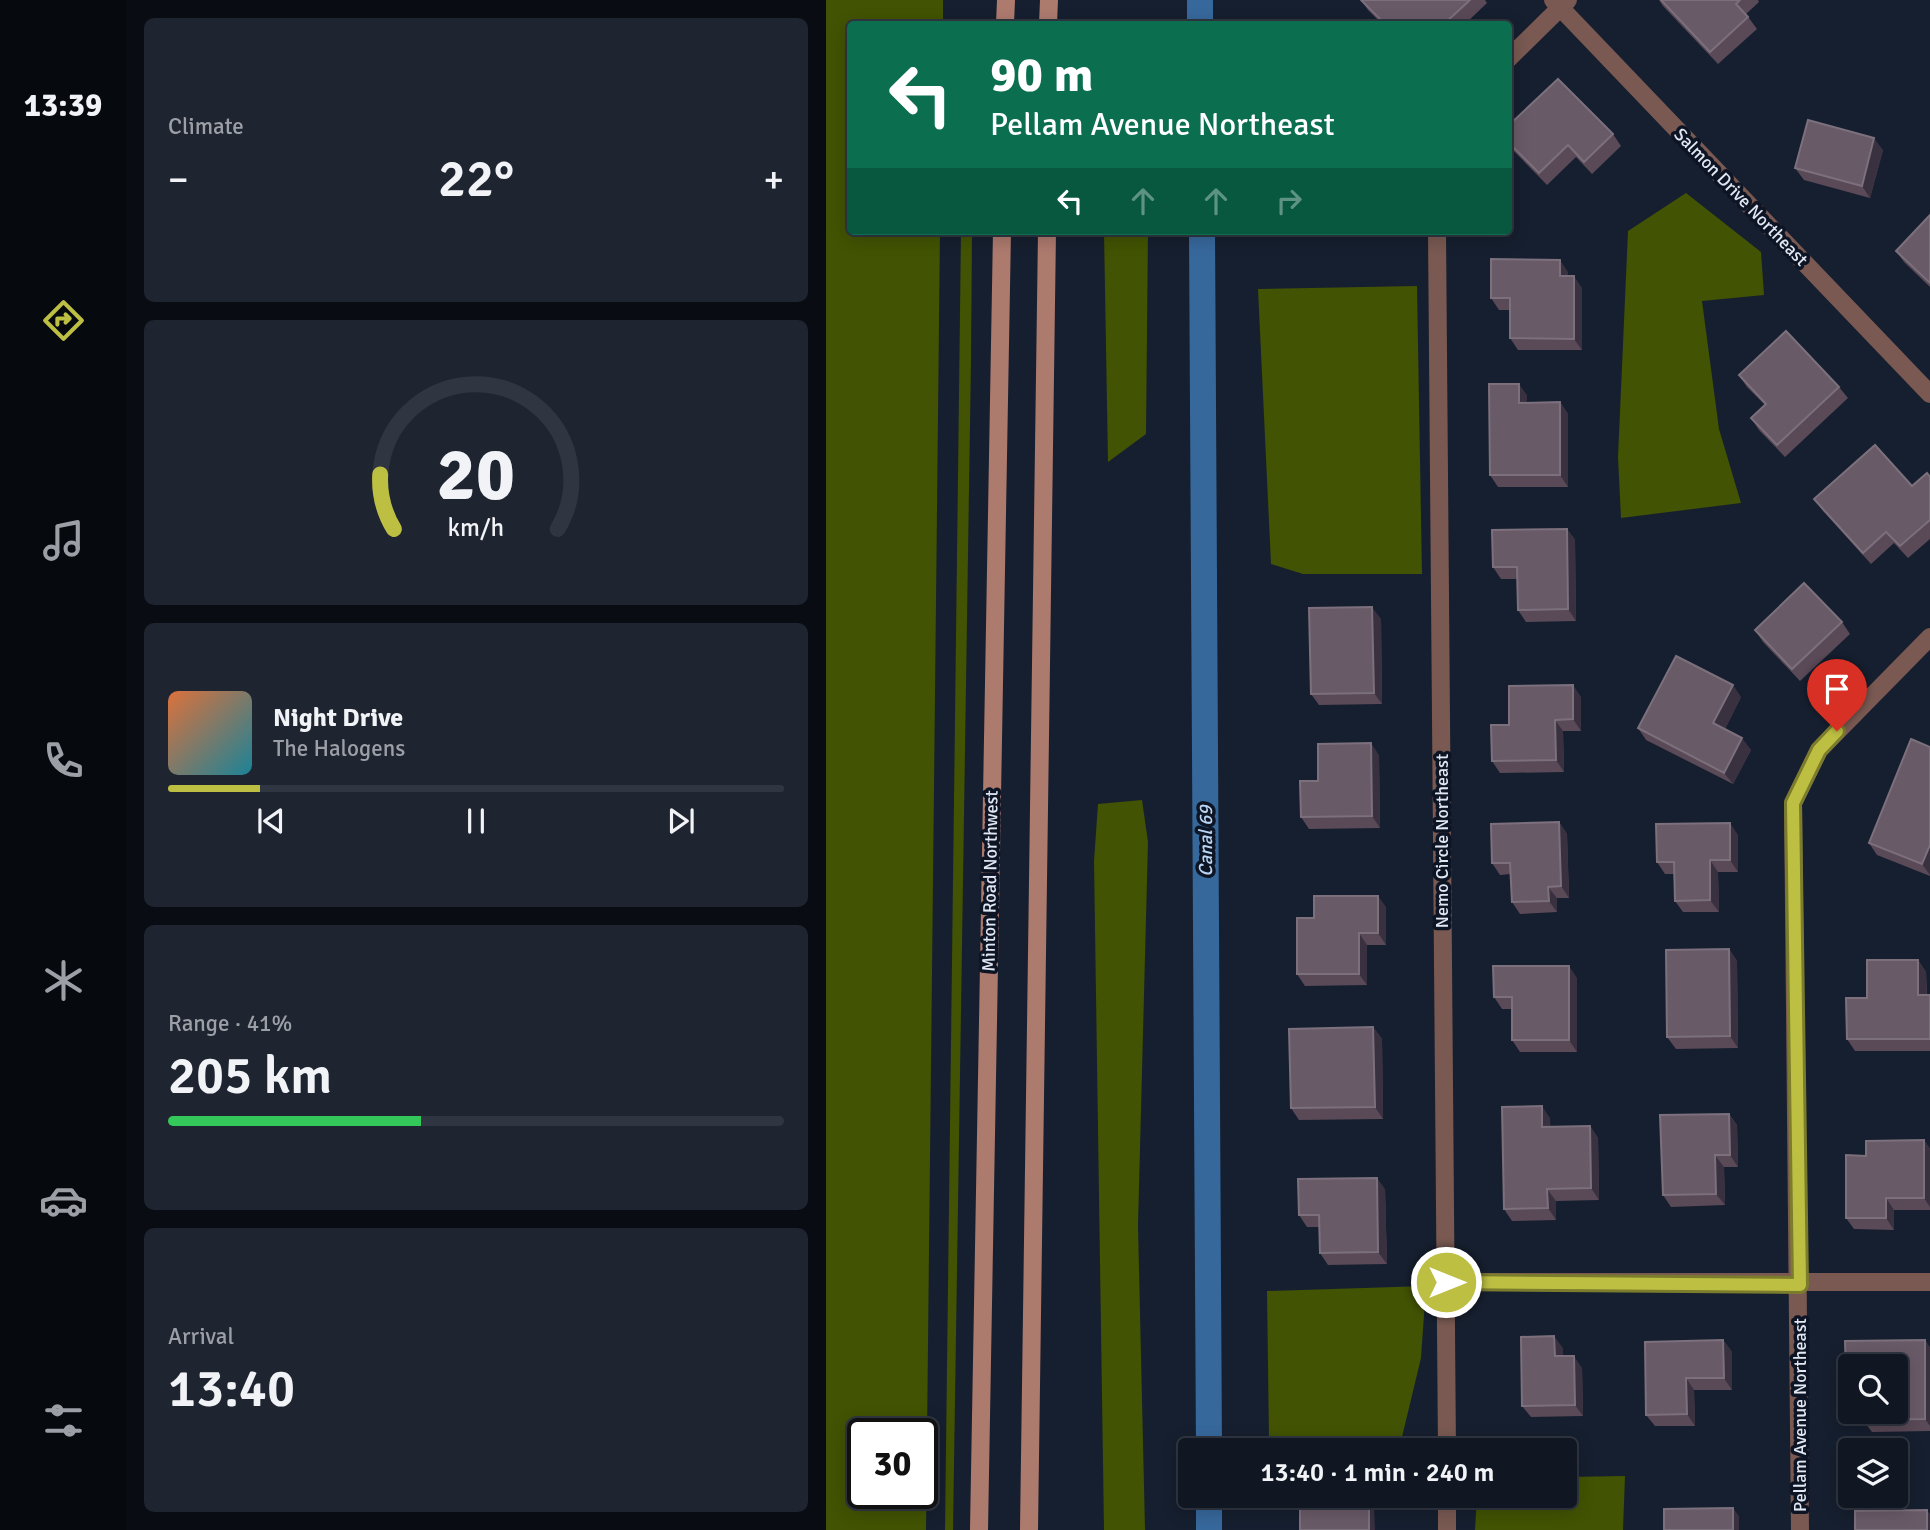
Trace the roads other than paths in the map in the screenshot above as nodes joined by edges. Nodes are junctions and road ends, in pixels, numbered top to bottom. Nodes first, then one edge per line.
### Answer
1 (1006, 0) edge
2 (1048, 0) edge
3 (1560, 3) edge
4 (1005, 21) edge
5 (1048, 21) edge
6 (1512, 55) edge
7 (1002, 235) edge
8 (1046, 235) edge
9 (1437, 235) edge
10 (1930, 394) edge
11 (1930, 637) edge
12 (1446, 1282) junction
13 (1930, 1282) edge
14 (1800, 1285) junction
15 (1447, 1438) edge
16 (1447, 1508) edge
17 (979, 1530) edge
18 (1029, 1530) edge
19 (1447, 1530) edge
20 (1800, 1530) edge

1 - 4 main road
2 - 5 main road
3 - 6 street
3 - 10 street, Salmon Drive Northeast
7 - 17 main road, Minton Road Northwest
8 - 18 main road
9 - 12 street, Nemo Circle Northeast
11 - 14 street, Pellam Avenue Northeast
12 - 14 street
12 - 15 street, Nemo Circle Northeast
13 - 14 street
14 - 20 street, Pellam Avenue Northeast
16 - 19 street

